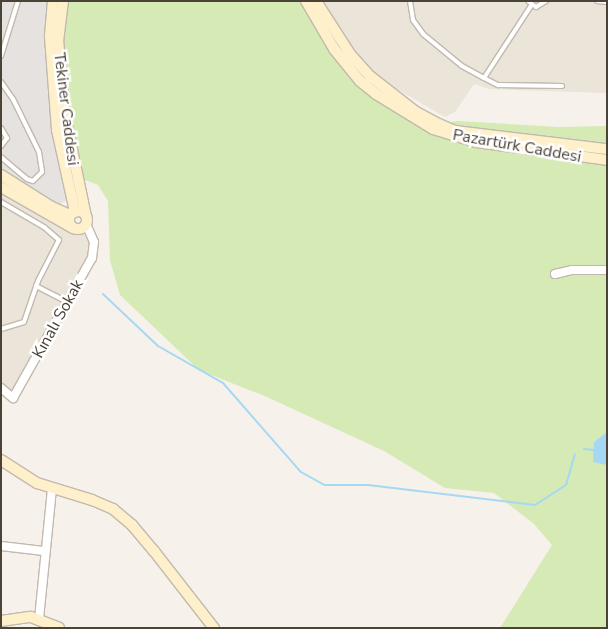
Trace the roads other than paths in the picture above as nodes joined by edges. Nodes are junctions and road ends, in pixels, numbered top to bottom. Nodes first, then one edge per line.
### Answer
1 (18, 1) edge
2 (53, 1) edge
3 (63, 1) edge
4 (306, 1) edge
5 (316, 1) edge
6 (410, 1) edge
7 (528, 1) edge
8 (546, 1) edge
9 (597, 1) edge
10 (607, 2) edge
11 (532, 6) junction
12 (1, 56) edge
13 (484, 78) junction
14 (1, 82) edge
15 (562, 86) dead end
16 (1, 128) edge
17 (1, 146) edge
18 (607, 149) edge
19 (1, 157) edge
20 (607, 160) edge
21 (1, 175) edge
22 (1, 187) edge
23 (70, 191) junction
24 (1, 202) edge
25 (52, 208) junction
26 (73, 213) junction
27 (86, 220) junction
28 (73, 228) junction
29 (607, 270) edge
30 (555, 274) dead end
31 (36, 286) junction
32 (67, 302) junction
33 (1, 329) edge
34 (1, 388) edge
35 (1, 460) edge
36 (52, 488) junction
37 (1, 546) edge
38 (44, 551) junction
39 (4, 623) edge
40 (38, 623) edge
41 (59, 628) edge
42 (214, 628) edge

1 - 12 lane
2 - 23 street, Tekiner Caddesi
3 - 27 street, Tekiner Caddesi
4 - 20 street, Pazartürk Caddesi
5 - 18 street, Pazartürk Caddesi
6 - 13 lane
7 - 11 lane
8 - 11 lane
9 - 10 lane
11 - 13 lane
13 - 15 lane
14 - 19 lane
16 - 17 lane
21 - 25 street
22 - 28 street
23 - 25 street
23 - 26 street, Tekiner Caddesi
24 - 31 lane
25 - 26 street
26 - 27 street
26 - 28 street, Tekiner Caddesi
27 - 28 street
27 - 32 street, Kınalı Sokak
29 - 30 street
31 - 32 lane
31 - 33 lane
32 - 34 street, Kınalı Sokak
35 - 36 street
36 - 38 street
36 - 42 street
37 - 38 street
38 - 40 street
39 - 40 street
40 - 41 street

